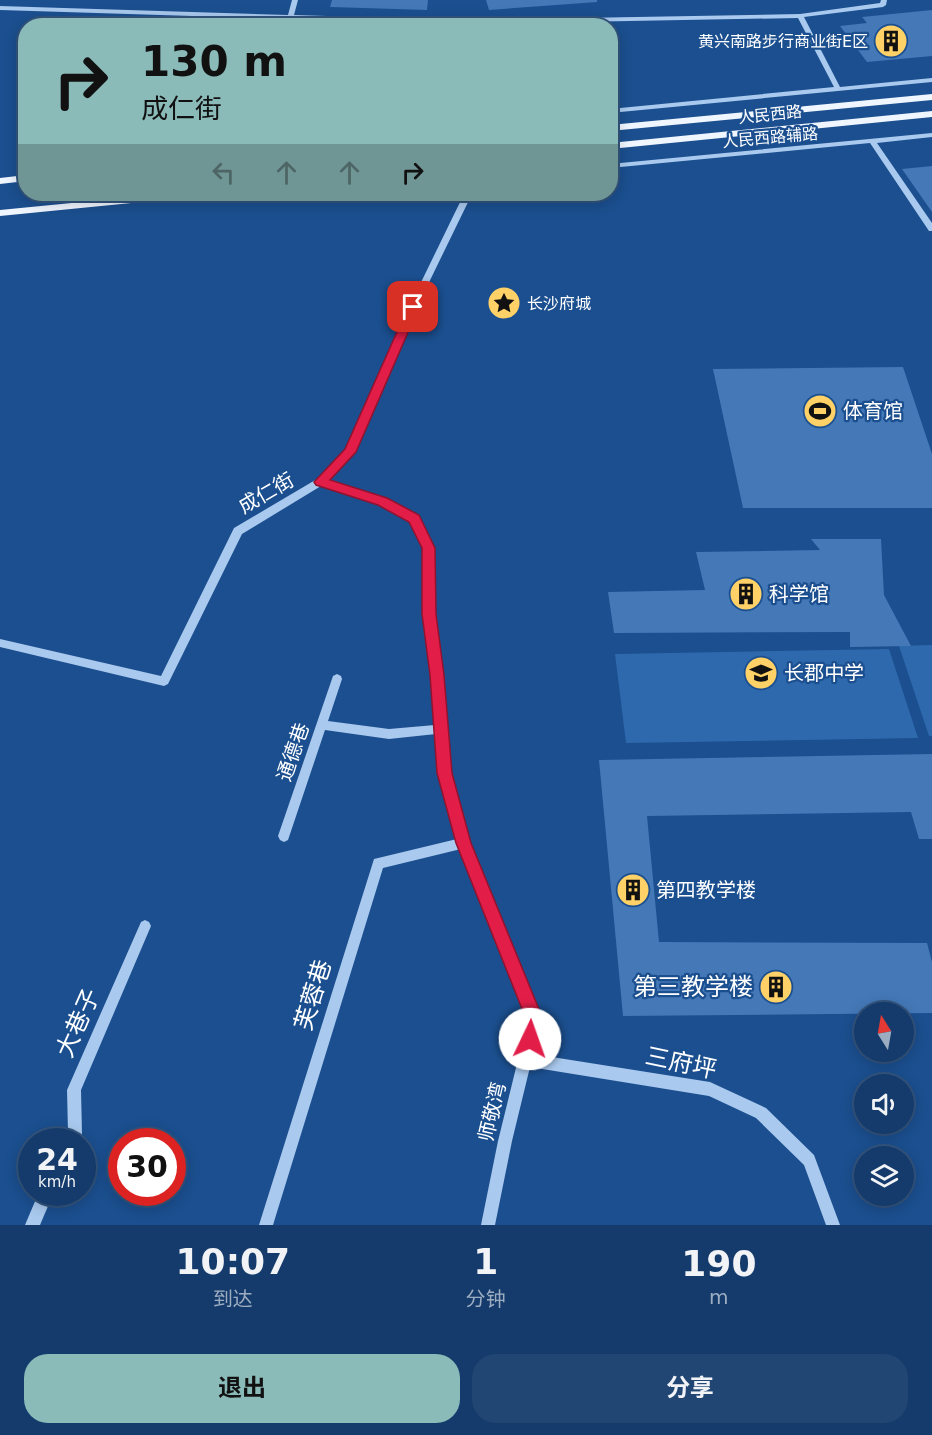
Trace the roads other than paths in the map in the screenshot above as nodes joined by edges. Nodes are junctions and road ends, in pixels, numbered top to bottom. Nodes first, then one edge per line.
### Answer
1 (295, 0) edge
2 (884, 0) edge
3 (0, 8) edge
4 (800, 16) junction
5 (264, 18) edge
6 (290, 18) edge
7 (618, 20) edge
8 (932, 80) edge
9 (838, 89) junction
10 (932, 97) edge
11 (618, 110) edge
12 (932, 114) edge
13 (618, 127) edge
14 (932, 135) edge
15 (872, 141) junction
16 (618, 145) edge
17 (618, 165) edge
18 (18, 179) edge
19 (0, 181) edge
20 (121, 201) edge
21 (465, 201) edge
22 (0, 213) edge
23 (932, 229) edge
24 (320, 482) junction
25 (0, 643) edge
26 (337, 679) dead end
27 (322, 725) junction
28 (441, 729) junction
29 (284, 836) dead end
30 (464, 843) junction
31 (145, 926) dead end
32 (524, 1059) junction
33 (75, 1128) edge
34 (41, 1206) edge
35 (32, 1225) edge
36 (266, 1225) edge
37 (488, 1225) edge
38 (833, 1225) edge

1 - 6 street
2 - 4 street
3 - 5 street
4 - 7 street
4 - 9 street
8 - 9 street
9 - 11 street
10 - 13 main road, 人民西路
12 - 16 main road, 人民西路
14 - 15 street, 人民西路辅路
15 - 17 street, 人民西路辅路
15 - 23 street
18 - 19 main road
20 - 22 main road
21 - 24 street, 成仁街
24 - 25 street, 成仁街
24 - 28 street, 师敬湾
26 - 27 street, 通德巷
27 - 28 street
27 - 29 street, 通德巷
28 - 30 street, 师敬湾
30 - 32 street, 师敬湾
30 - 36 street, 芙蓉巷
31 - 33 street, 大巷子
32 - 37 street, 师敬湾
32 - 38 street, 三府坪
34 - 35 street

